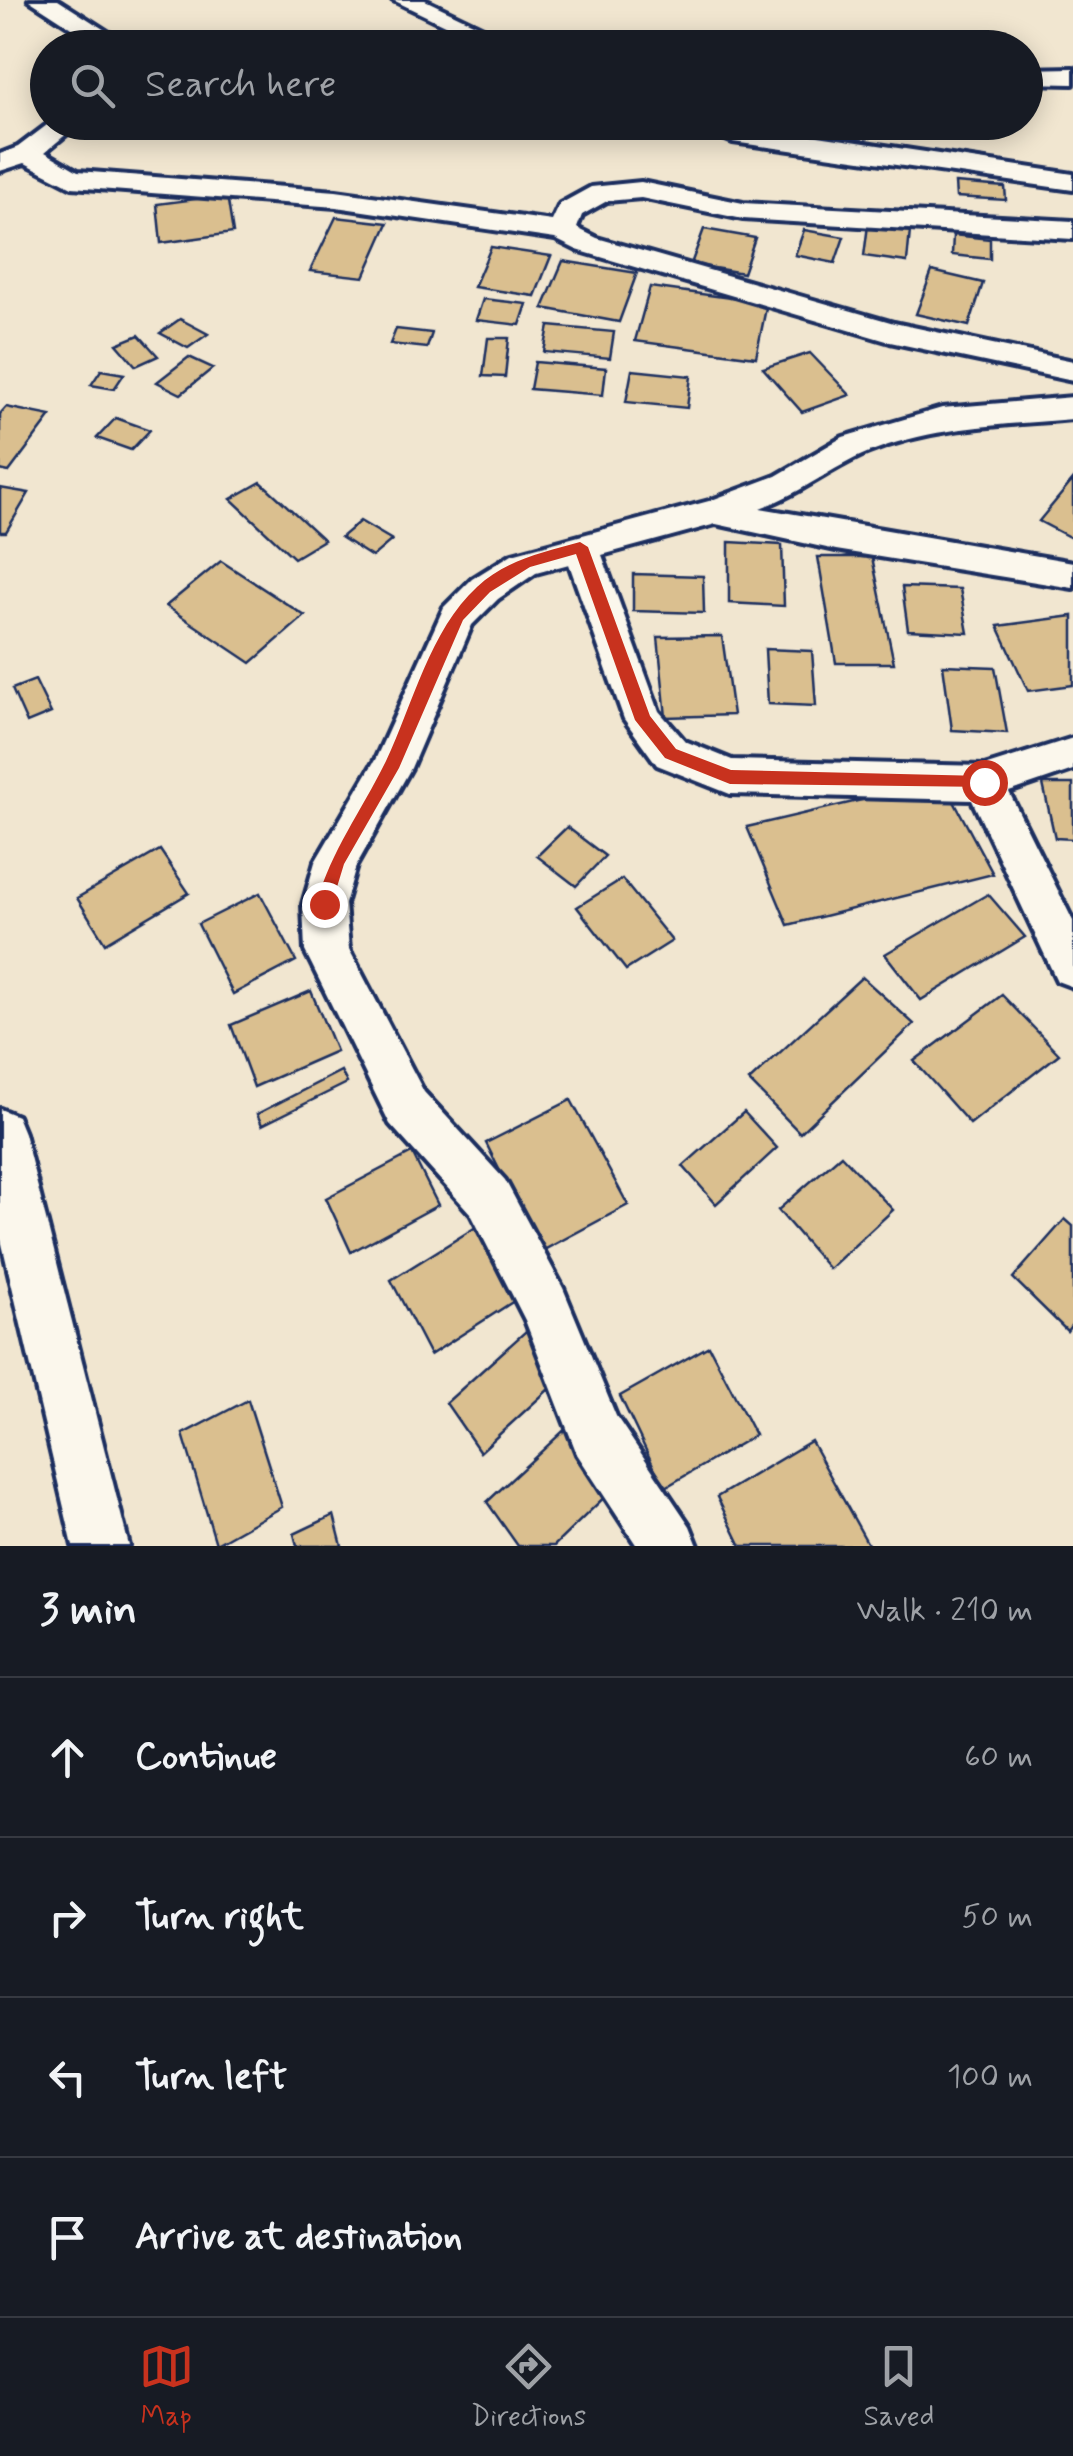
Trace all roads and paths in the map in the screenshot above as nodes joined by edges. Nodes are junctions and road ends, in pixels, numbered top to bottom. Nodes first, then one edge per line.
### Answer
1 (41, 0) edge
2 (406, 0) edge
3 (91, 30) edge
4 (472, 30) edge
5 (1043, 76) edge
6 (1073, 76) edge
7 (44, 140) edge
8 (776, 140) edge
9 (27, 153) junction
10 (0, 164) edge
11 (1073, 182) edge
12 (1073, 230) edge
13 (562, 231) junction
14 (1073, 371) edge
15 (1073, 408) edge
16 (717, 512) junction
17 (580, 547) junction
18 (1073, 575) edge
19 (1073, 754) edge
20 (984, 782) junction
21 (1073, 967) edge
22 (0, 1134) edge
23 (102, 1546) edge
24 (670, 1546) edge

1 - 3 street
2 - 4 street
5 - 6 street
7 - 9 street
8 - 11 street
9 - 10 street
9 - 13 street
12 - 13 street
13 - 14 street
15 - 16 street
16 - 17 street
16 - 18 street
17 - 20 street
17 - 24 street
19 - 20 street
20 - 21 street
22 - 23 street

